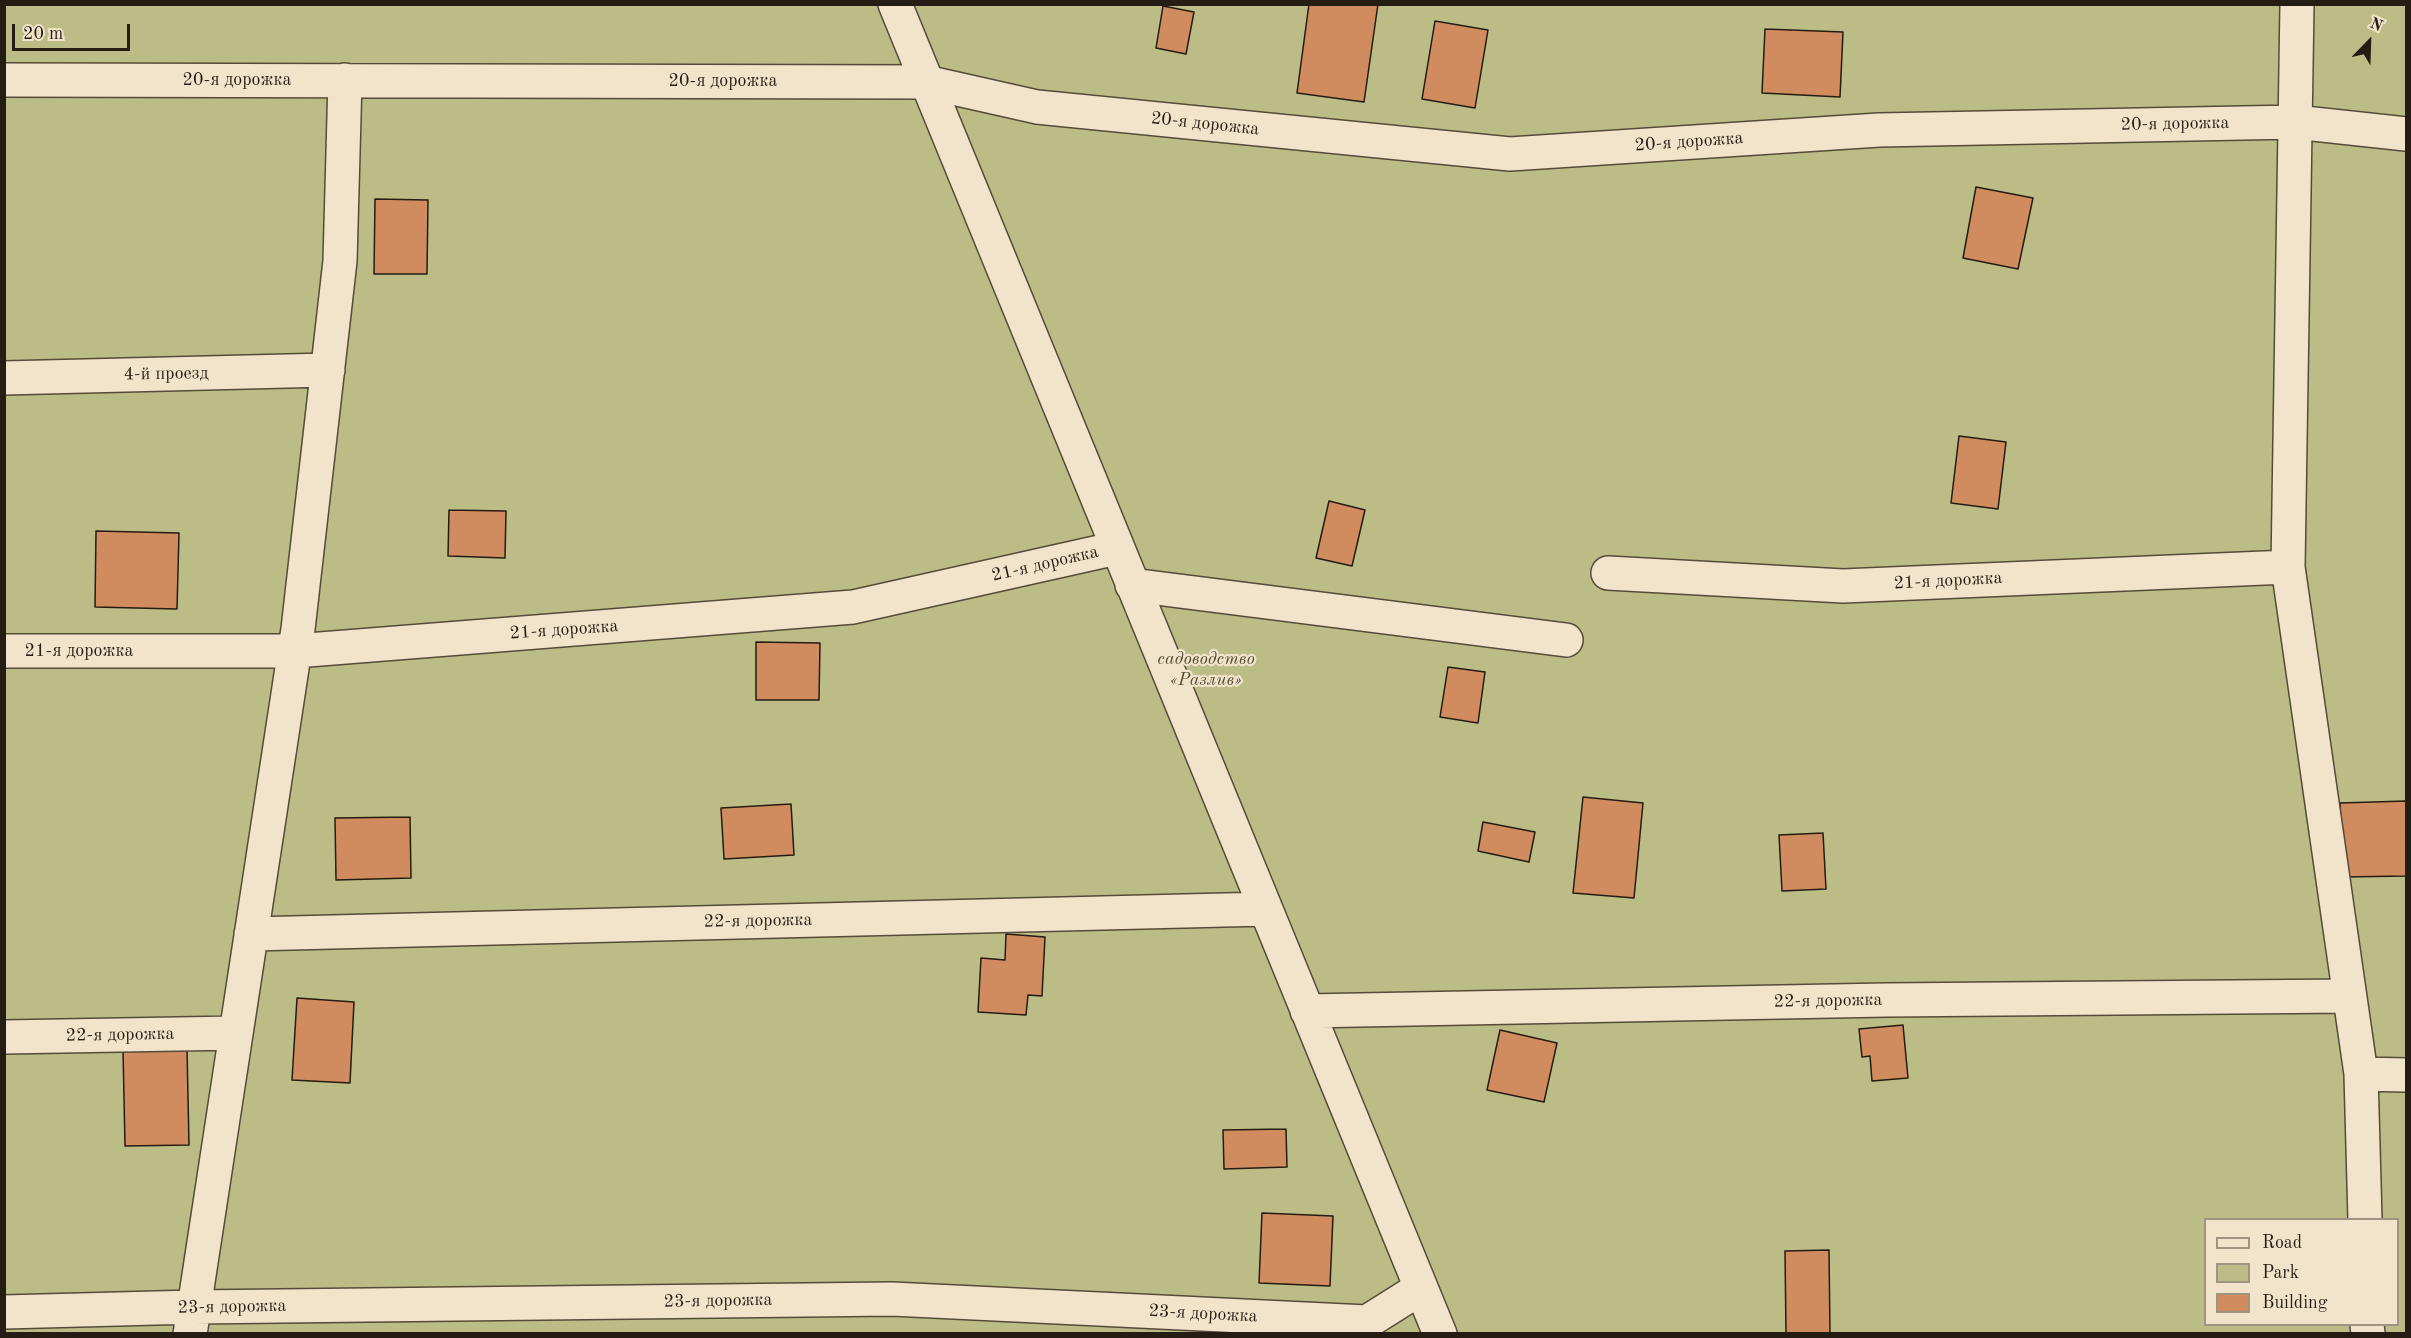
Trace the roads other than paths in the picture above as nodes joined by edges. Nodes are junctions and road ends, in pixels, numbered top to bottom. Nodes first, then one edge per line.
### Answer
1 (895, 4) edge
2 (2297, 4) edge
3 (4, 80) edge
4 (345, 80) junction
5 (926, 82) junction
6 (2295, 122) junction
7 (2406, 134) edge
8 (328, 370) junction
9 (4, 378) edge
10 (1117, 548) junction
11 (2288, 567) junction
12 (1608, 573) dead end
13 (1132, 585) junction
14 (1566, 640) dead end
15 (4, 651) edge
16 (295, 651) junction
17 (1265, 909) junction
18 (251, 934) junction
19 (2349, 996) junction
20 (1307, 1011) junction
21 (236, 1033) junction
22 (4, 1037) edge
23 (2361, 1074) junction
24 (2406, 1075) edge
25 (2365, 1218) edge
26 (1421, 1288) junction
27 (4, 1312) edge
28 (192, 1320) edge
29 (1440, 1334) edge

1 - 5 street
2 - 6 street
3 - 4 street, 20-я дорожка
4 - 5 street, 20-я дорожка
4 - 8 street
5 - 6 street, 20-я дорожка
5 - 10 street
6 - 7 street, 20-я дорожка
6 - 11 street
8 - 9 street, 4-й проезд
8 - 16 street
10 - 13 street
10 - 16 street, 21-я дорожка
11 - 12 street, 21-я дорожка
11 - 19 street
13 - 14 street
13 - 17 street
15 - 16 street, 21-я дорожка
16 - 18 street
17 - 18 street, 22-я дорожка
17 - 20 street
18 - 21 street
19 - 20 street, 22-я дорожка
19 - 23 street
20 - 26 street
21 - 22 street, 22-я дорожка
21 - 28 street
23 - 24 street
23 - 25 street
26 - 28 street, 23-я дорожка
26 - 29 street
27 - 28 street, 23-я дорожка

